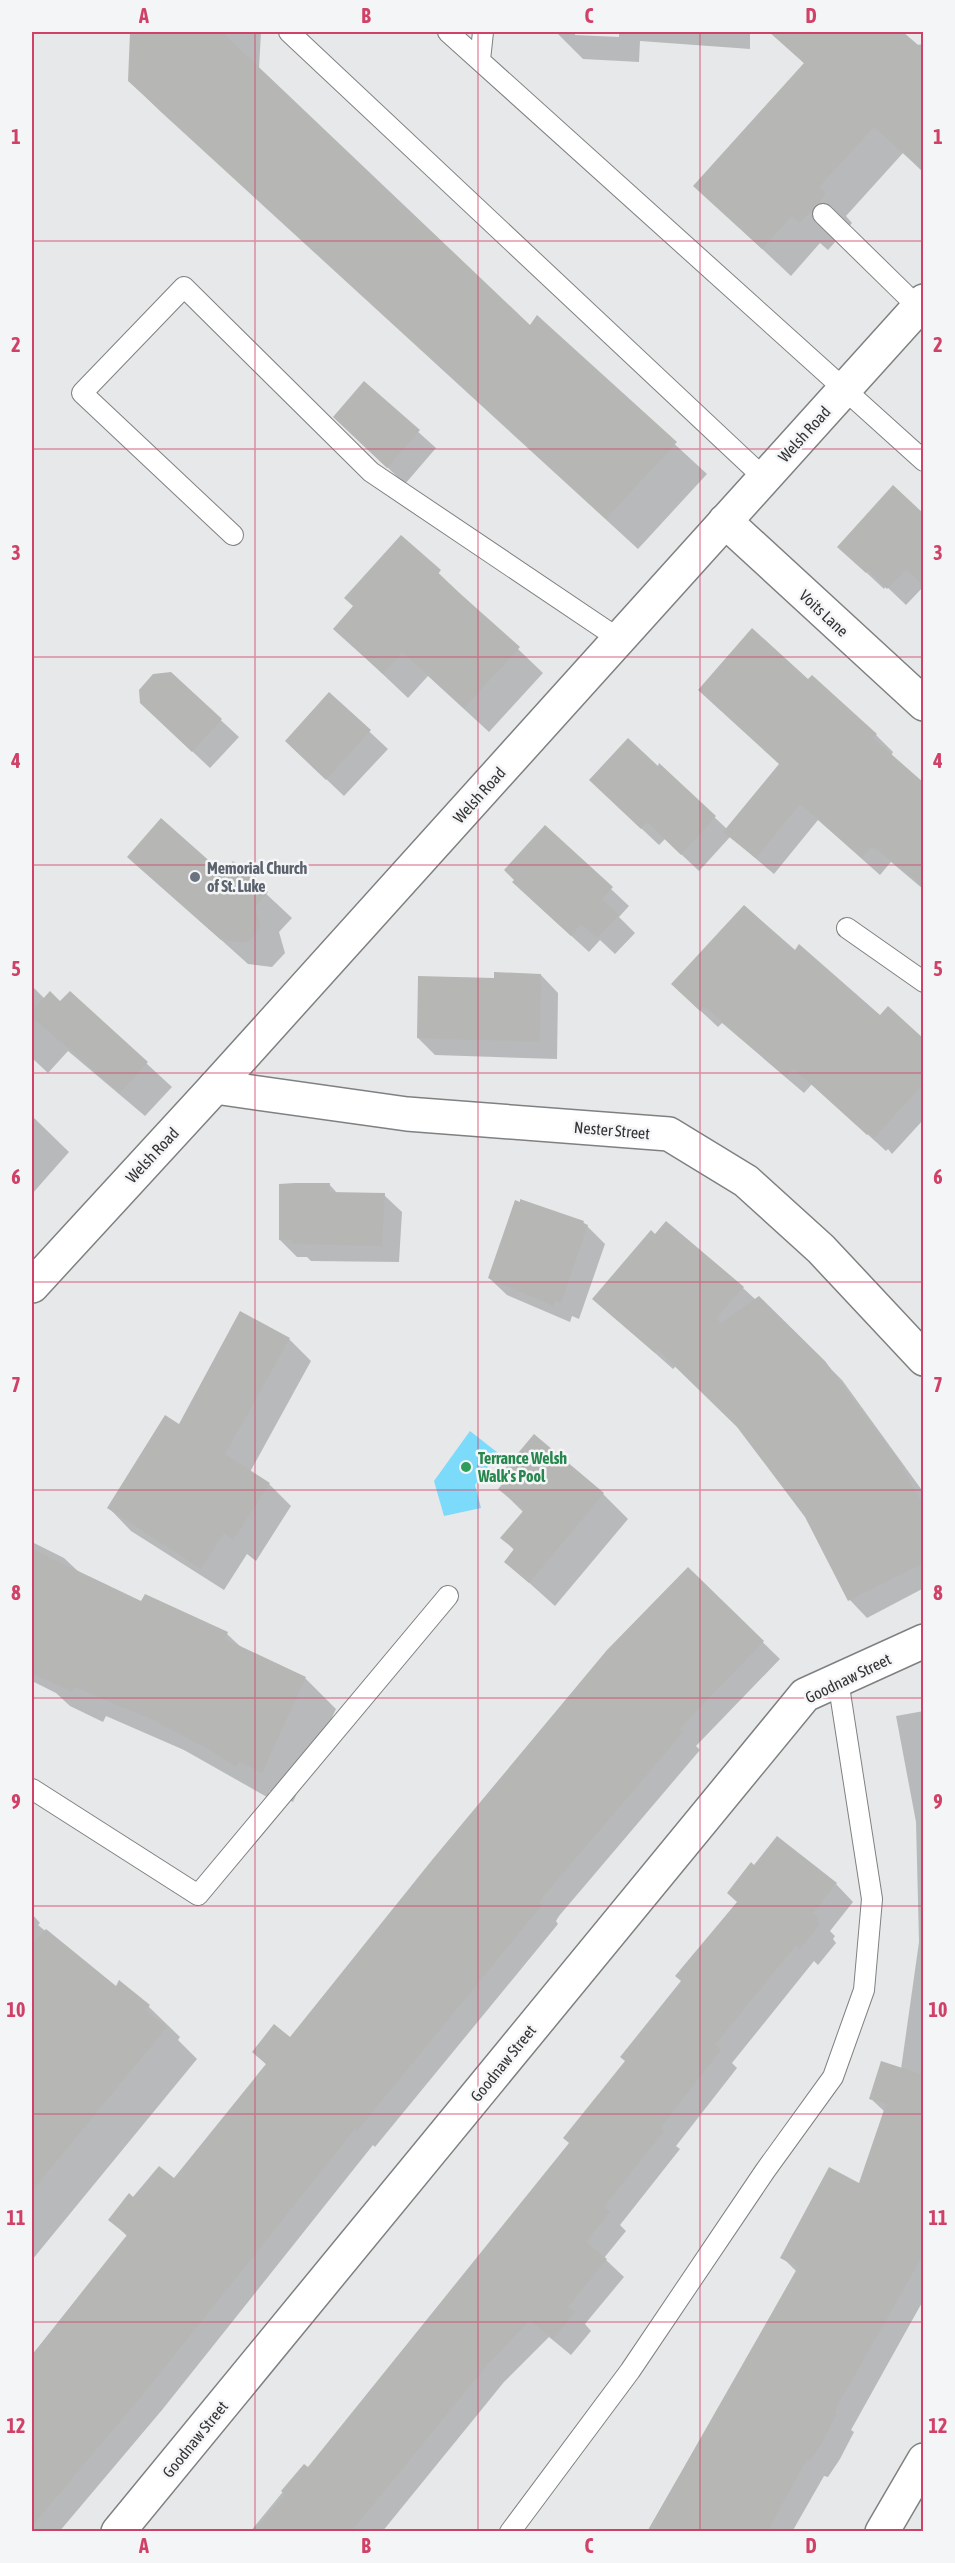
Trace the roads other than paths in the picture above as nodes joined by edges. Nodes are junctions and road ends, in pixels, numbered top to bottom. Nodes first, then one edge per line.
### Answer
1 (289, 32) edge
2 (448, 32) edge
3 (483, 32) edge
4 (480, 60) junction
5 (823, 214) dead end
6 (921, 304) edge
7 (843, 390) junction
8 (924, 461) edge
9 (764, 478) junction
10 (726, 521) junction
11 (233, 535) dead end
12 (619, 639) junction
13 (924, 704) edge
14 (847, 928) dead end
15 (924, 982) edge
16 (215, 1087) junction
17 (32, 1286) edge
18 (924, 1359) edge
19 (448, 1596) dead end
20 (924, 1641) edge
21 (838, 1680) junction
22 (32, 1789) edge
23 (924, 2460) edge
24 (118, 2532) edge
25 (510, 2532) edge
26 (882, 2532) edge

1 - 9 lane
2 - 4 lane
3 - 4 lane
4 - 7 lane
5 - 6 lane
6 - 7 street, Welsh Road
7 - 8 lane
7 - 9 street, Welsh Road
9 - 10 street, Welsh Road
10 - 12 street, Welsh Road
10 - 13 street, Voits Lane
11 - 12 lane
12 - 16 street, Welsh Road
14 - 15 lane
16 - 17 street, Welsh Road
16 - 18 street, Nester Street
19 - 22 lane
20 - 21 street, Goodnaw Street
21 - 24 street, Goodnaw Street
21 - 25 lane
23 - 26 street

